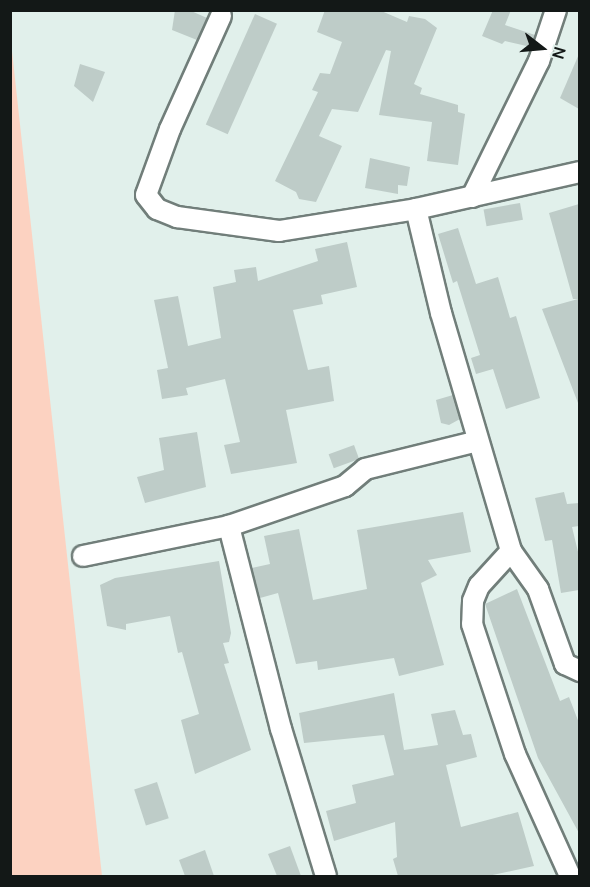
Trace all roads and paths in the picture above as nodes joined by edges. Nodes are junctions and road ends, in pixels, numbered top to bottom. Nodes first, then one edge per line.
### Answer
1 (556, 10) edge
2 (221, 16) dead end
3 (579, 172) edge
4 (472, 197) junction
5 (416, 209) junction
6 (478, 441) junction
7 (229, 526) junction
8 (511, 550) junction
9 (83, 556) dead end
10 (579, 671) edge
11 (326, 876) edge
12 (570, 876) edge

1 - 4 street
2 - 5 street
3 - 4 street
4 - 5 street
5 - 6 street
6 - 7 street
6 - 8 street
7 - 9 street
7 - 11 street
8 - 10 street
8 - 12 street

